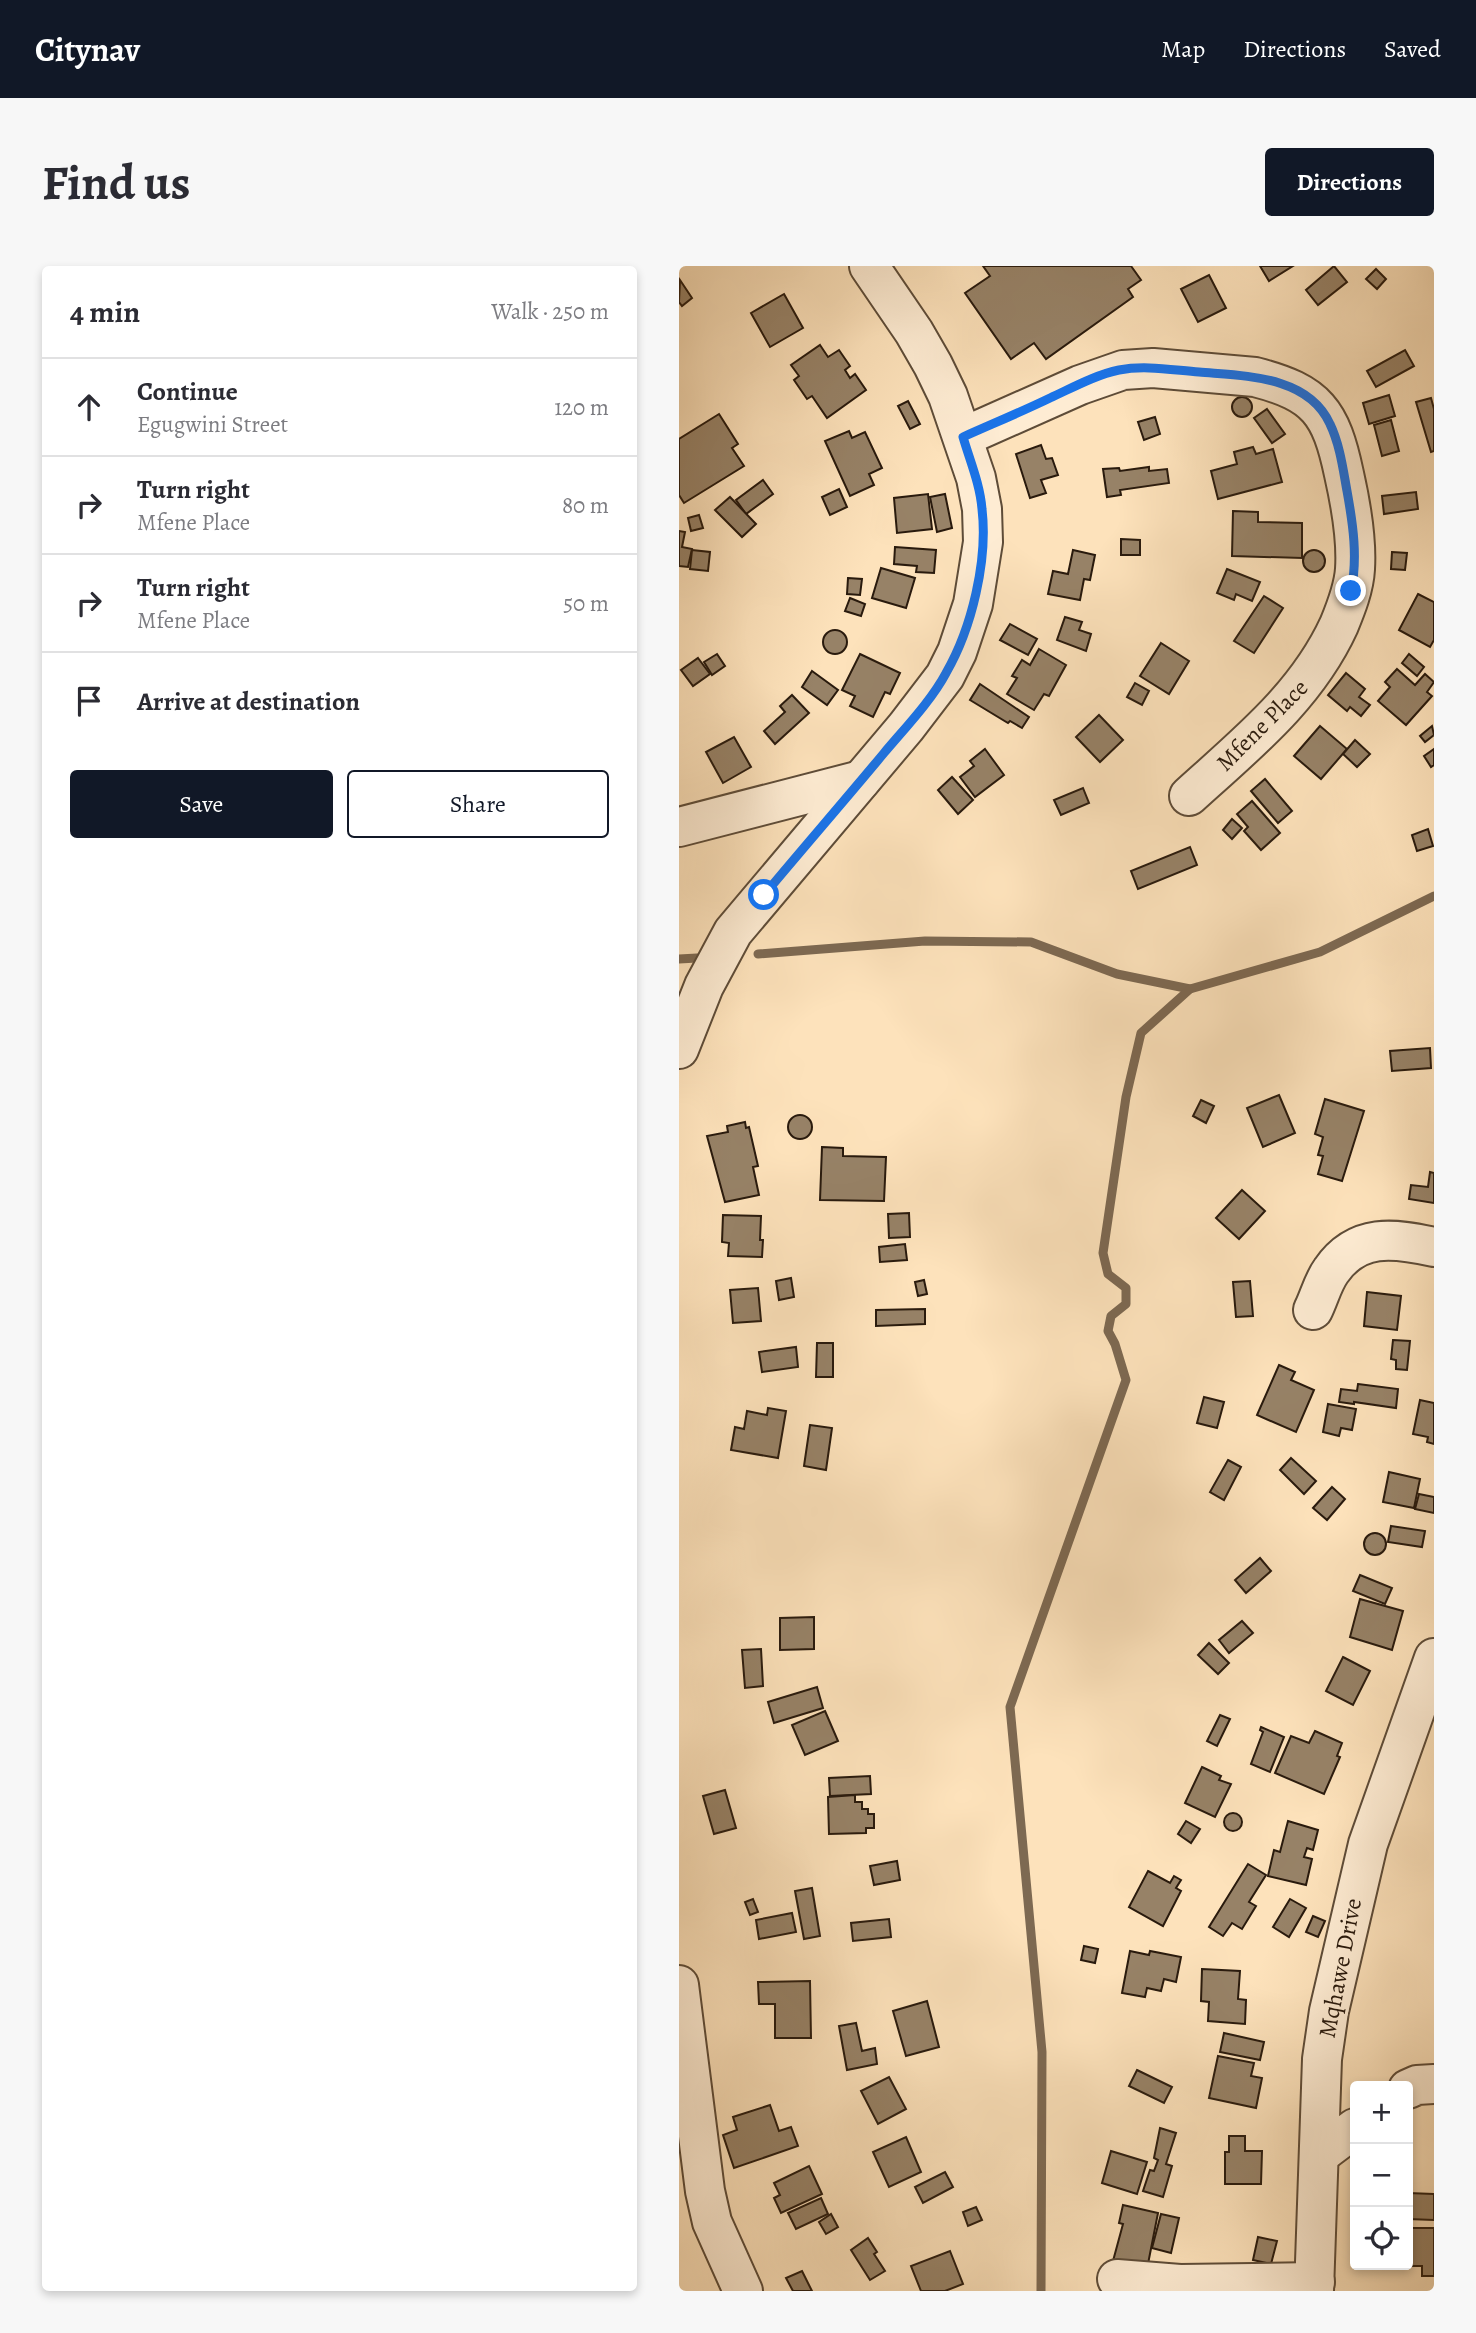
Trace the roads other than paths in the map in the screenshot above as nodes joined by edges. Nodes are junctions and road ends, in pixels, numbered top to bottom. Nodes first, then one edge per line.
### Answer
1 (869, 266) edge
2 (963, 437) junction
3 (861, 780) junction
4 (1189, 796) dead end
5 (679, 827) edge
6 (679, 1049) edge
7 (1434, 1247) edge
8 (1313, 1310) dead end
9 (1434, 1658) edge
10 (679, 1984) edge
11 (682, 2037) edge
12 (1434, 2084) edge
13 (1413, 2086) edge
14 (1350, 2132) edge
15 (1319, 2155) junction
16 (693, 2192) edge
17 (1117, 2279) dead end
18 (1315, 2287) edge
19 (743, 2291) edge

1 - 2 street
2 - 3 street
2 - 4 street, Mfene Place
3 - 5 street
3 - 6 street
7 - 8 street
9 - 15 street, Mqhawe Drive
10 - 11 street
11 - 16 street
12 - 13 street
14 - 15 street
15 - 18 street, Mqhawe Drive
16 - 19 street
17 - 18 street

